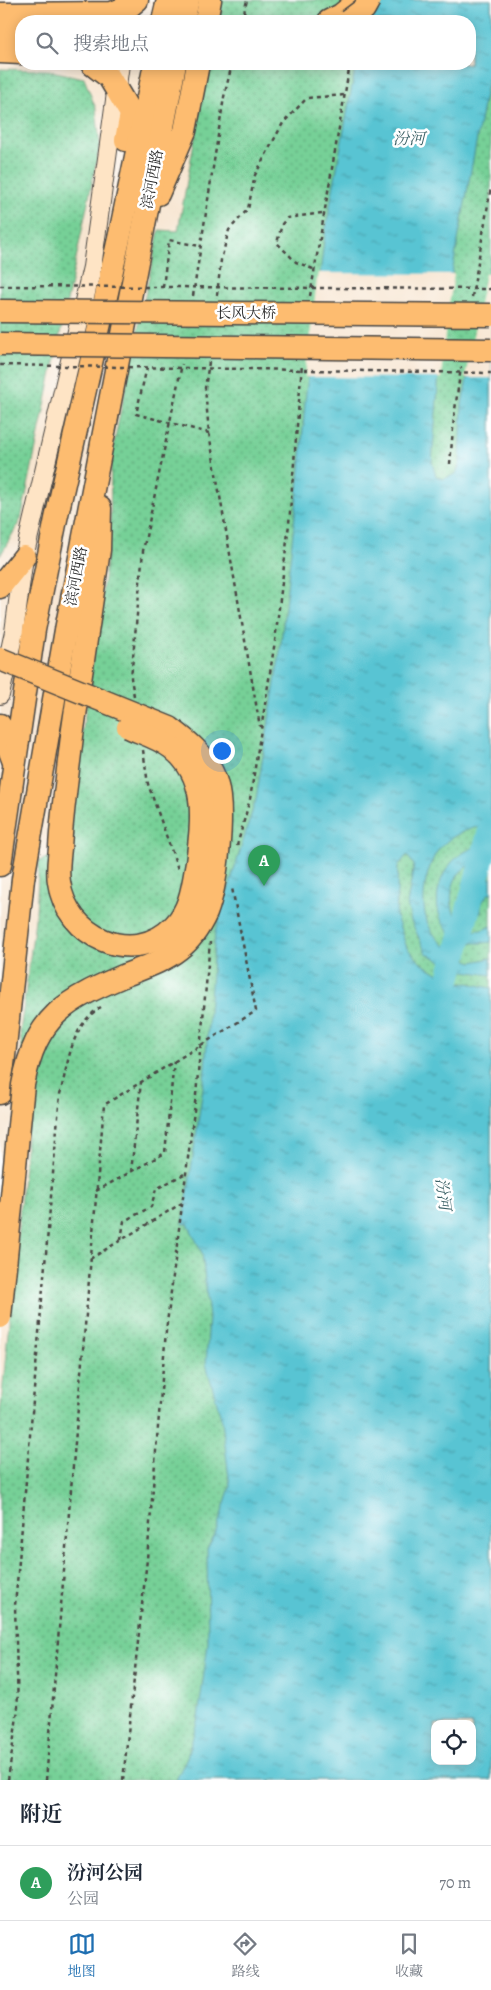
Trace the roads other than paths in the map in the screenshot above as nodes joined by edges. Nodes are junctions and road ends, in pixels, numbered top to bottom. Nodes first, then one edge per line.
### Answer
1 (168, 0) edge
2 (188, 0) edge
3 (210, 0) edge
4 (359, 0) edge
5 (369, 0) edge
6 (132, 7) edge
7 (0, 14) edge
8 (164, 15) edge
9 (184, 15) edge
10 (207, 15) edge
11 (341, 15) edge
12 (355, 15) edge
13 (0, 31) edge
14 (15, 31) edge
15 (0, 40) edge
16 (15, 40) edge
17 (0, 52) edge
18 (15, 53) edge
19 (100, 70) edge
20 (119, 70) edge
21 (154, 70) edge
22 (173, 70) edge
23 (197, 70) edge
24 (116, 90) junction
25 (130, 236) junction
26 (0, 311) edge
27 (491, 315) edge
28 (0, 344) edge
29 (491, 350) edge
30 (101, 444) junction
31 (24, 557) junction
32 (0, 587) edge
33 (0, 659) edge
34 (0, 674) edge
35 (0, 695) edge
36 (0, 725) edge
37 (15, 764) junction
38 (0, 865) edge
39 (0, 1093) edge
40 (1, 1306) edge

1 - 8 highway
2 - 9 highway
3 - 10 highway
4 - 11 highway
5 - 12 highway, bridge
6 - 7 highway
13 - 14 highway
15 - 16 highway
17 - 18 highway
19 - 24 highway
20 - 24 street
21 - 25 highway, 滨河西路
22 - 25 highway, 滨河西路
23 - 25 highway
24 - 25 highway
24 - 31 street
25 - 30 highway, 滨河西路
25 - 37 highway, 滨河西路
26 - 27 highway, 长风大桥, bridge
28 - 29 highway, bridge
30 - 34 highway, bridge
30 - 39 highway, 滨河西路
31 - 32 highway
31 - 35 street
33 - 40 highway, bridge
36 - 37 highway
37 - 38 highway, 滨河西路

